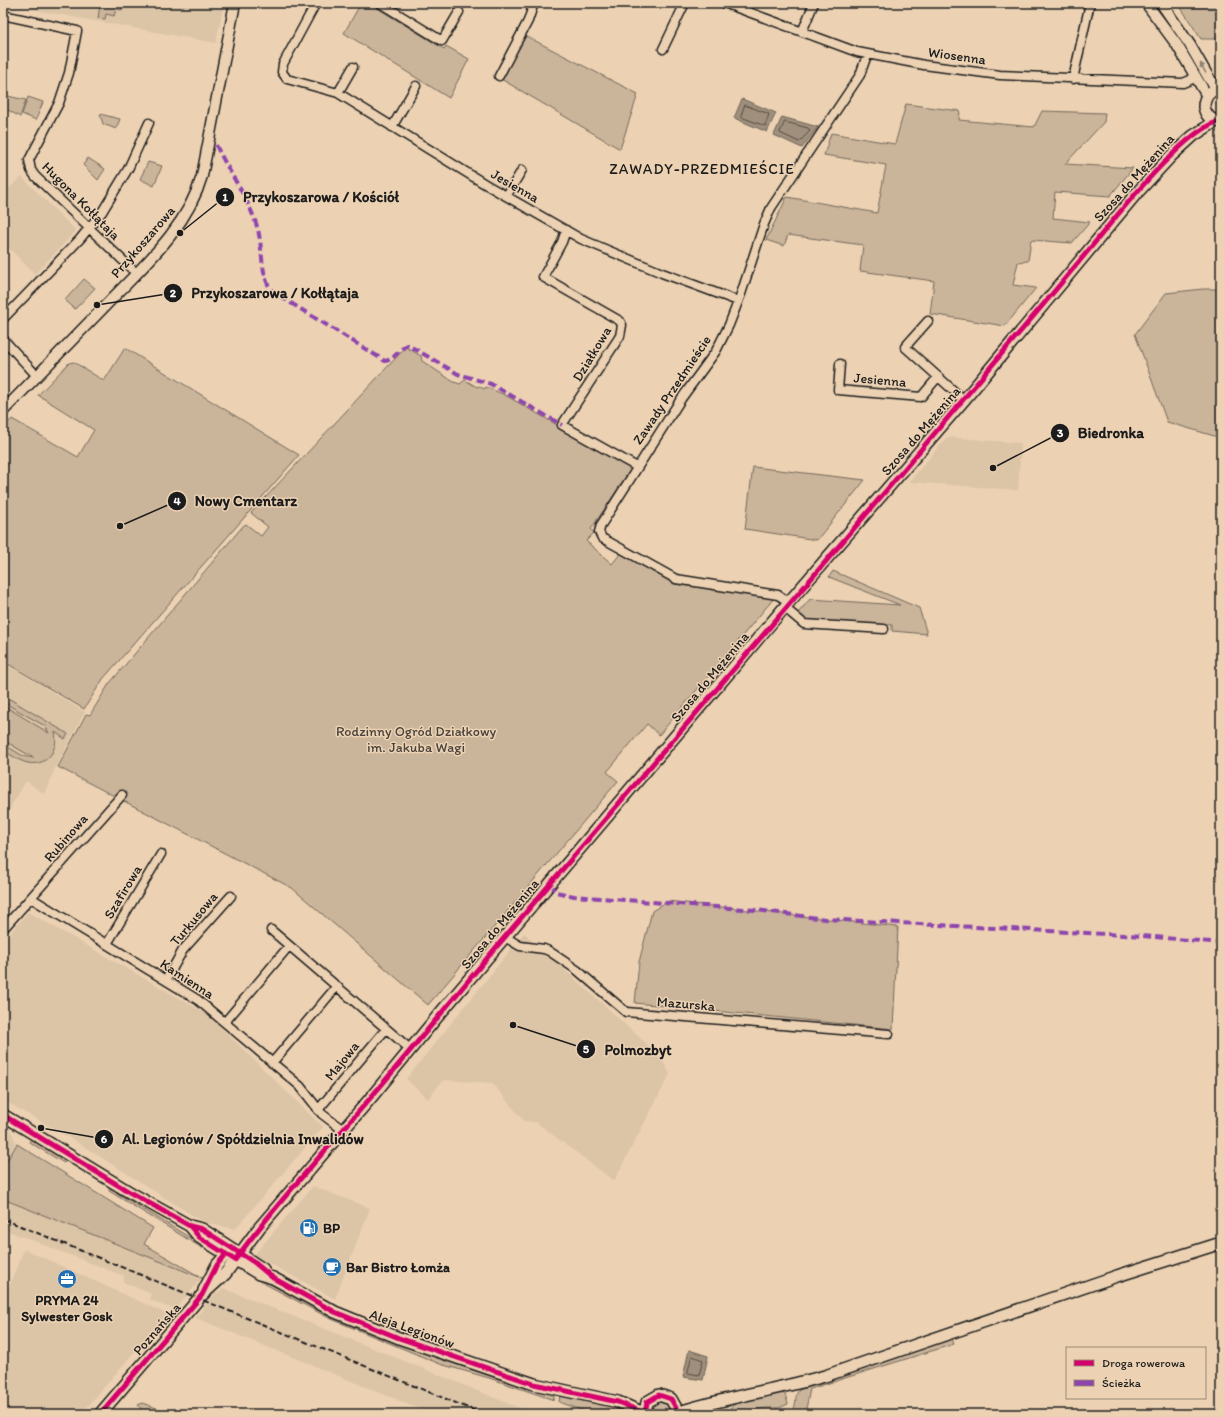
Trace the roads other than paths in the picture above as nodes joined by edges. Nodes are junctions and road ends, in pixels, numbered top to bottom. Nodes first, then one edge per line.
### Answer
1 (235, 3) edge
2 (316, 3) edge
3 (534, 3) edge
4 (685, 3) edge
5 (724, 3) edge
6 (814, 3) edge
7 (1090, 3) edge
8 (1146, 3) edge
9 (1161, 3) edge
10 (384, 4) edge
11 (459, 12) dead end
12 (3, 15) edge
13 (1172, 19) junction
14 (1163, 25) junction
15 (802, 32) junction
16 (663, 48) dead end
17 (867, 55) junction
18 (353, 67) dead end
19 (499, 76) dead end
20 (1195, 78) junction
21 (1073, 79) junction
22 (416, 86) dead end
23 (1219, 89) edge
24 (338, 93) junction
25 (1207, 96) junction
26 (1205, 113) junction
27 (1218, 121) edge
28 (149, 123) dead end
29 (392, 127) junction
30 (1193, 136) junction
31 (522, 170) dead end
32 (506, 195) junction
33 (90, 228) junction
34 (566, 230) junction
35 (136, 273) junction
36 (738, 301) junction
37 (3, 319) edge
38 (928, 321) dead end
39 (3, 339) edge
40 (840, 364) dead end
41 (37, 376) junction
42 (938, 377) junction
43 (964, 400) junction
44 (3, 411) edge
45 (637, 467) junction
46 (787, 605) junction
47 (884, 629) dead end
48 (122, 795) dead end
49 (162, 854) dead end
50 (231, 896) dead end
51 (31, 898) junction
52 (3, 929) edge
53 (271, 930) dead end
54 (505, 937) junction
55 (107, 944) junction
56 (289, 946) junction
57 (166, 980) junction
58 (337, 986) junction
59 (225, 1022) junction
60 (386, 1029) junction
61 (889, 1034) dead end
62 (410, 1049) junction
63 (272, 1063) junction
64 (318, 1110) junction
65 (3, 1115) edge
66 (343, 1130) junction
67 (1221, 1243) edge
68 (233, 1254) junction
69 (618, 1402) junction
70 (647, 1402) junction
71 (675, 1410) edge
72 (644, 1413) edge
73 (100, 1414) edge

1 - 35 street, Przykoszarowa
2 - 24 street, Jesienna
3 - 19 street
4 - 16 street
5 - 15 street, Wiosenna
6 - 15 street
7 - 21 street
8 - 14 street
9 - 13 street
10 - 11 street
12 - 33 street, Hugona Kołłątaja
13 - 14 street
23 -> 13 street
14 - 20 street
15 - 17 street, Wiosenna
17 - 21 street, Wiosenna
17 - 36 street, Zawady Przedmieście
18 - 24 street
20 - 21 street, Wiosenna
20 - 25 street
22 - 29 street
23 - 25 main road
24 - 29 street, Jesienna
25 - 26 main road
26 - 27 main road
26 - 30 main road, Szosa do Mężenina
27 - 30 main road, Szosa do Mężenina
28 - 33 street
29 - 32 street, Jesienna
30 - 43 main road, Szosa do Mężenina
31 - 32 street
32 - 34 street, Jesienna
33 - 35 street, Hugona Kołłątaja
33 - 37 street
34 - 36 street, Jesienna
34 - 45 street, Działkowa
35 - 41 street, Przykoszarowa
36 - 45 street, Zawady Przedmieście
38 - 42 street
39 - 41 street
40 - 42 street, Jesienna
41 - 44 street, Przykoszarowa
42 - 43 street
43 - 46 main road, Szosa do Mężenina
45 - 46 street, Zawady Przedmieście
46 - 47 street
46 - 54 main road, Szosa do Mężenina
48 - 51 street, Rubinowa
49 - 55 street, Szafirowa
50 - 57 street, Turkusowa
51 - 52 street
51 - 55 street, Kamienna
53 - 56 street
54 - 61 street, Mazurska
54 - 62 main road, Szosa do Mężenina
55 - 57 street, Kamienna
56 - 58 street
56 - 59 street
57 - 59 street, Kamienna
58 - 60 street
58 - 63 street
59 - 63 street, Kamienna
60 - 62 street
60 - 64 street, Majowa
62 - 66 main road, Szosa do Mężenina
63 - 64 street, Kamienna
64 - 66 street, Kamienna
65 - 68 main road, Aleja Legionów
66 - 68 main road, Szosa do Mężenina
67 - 71 main road
68 - 69 main road, Aleja Legionów
68 - 73 main road, Poznańska
69 - 70 main road, Aleja Legionów
69 - 72 main road, Aleja Legionów
70 - 71 main road, Aleja Legionów
70 - 72 main road

